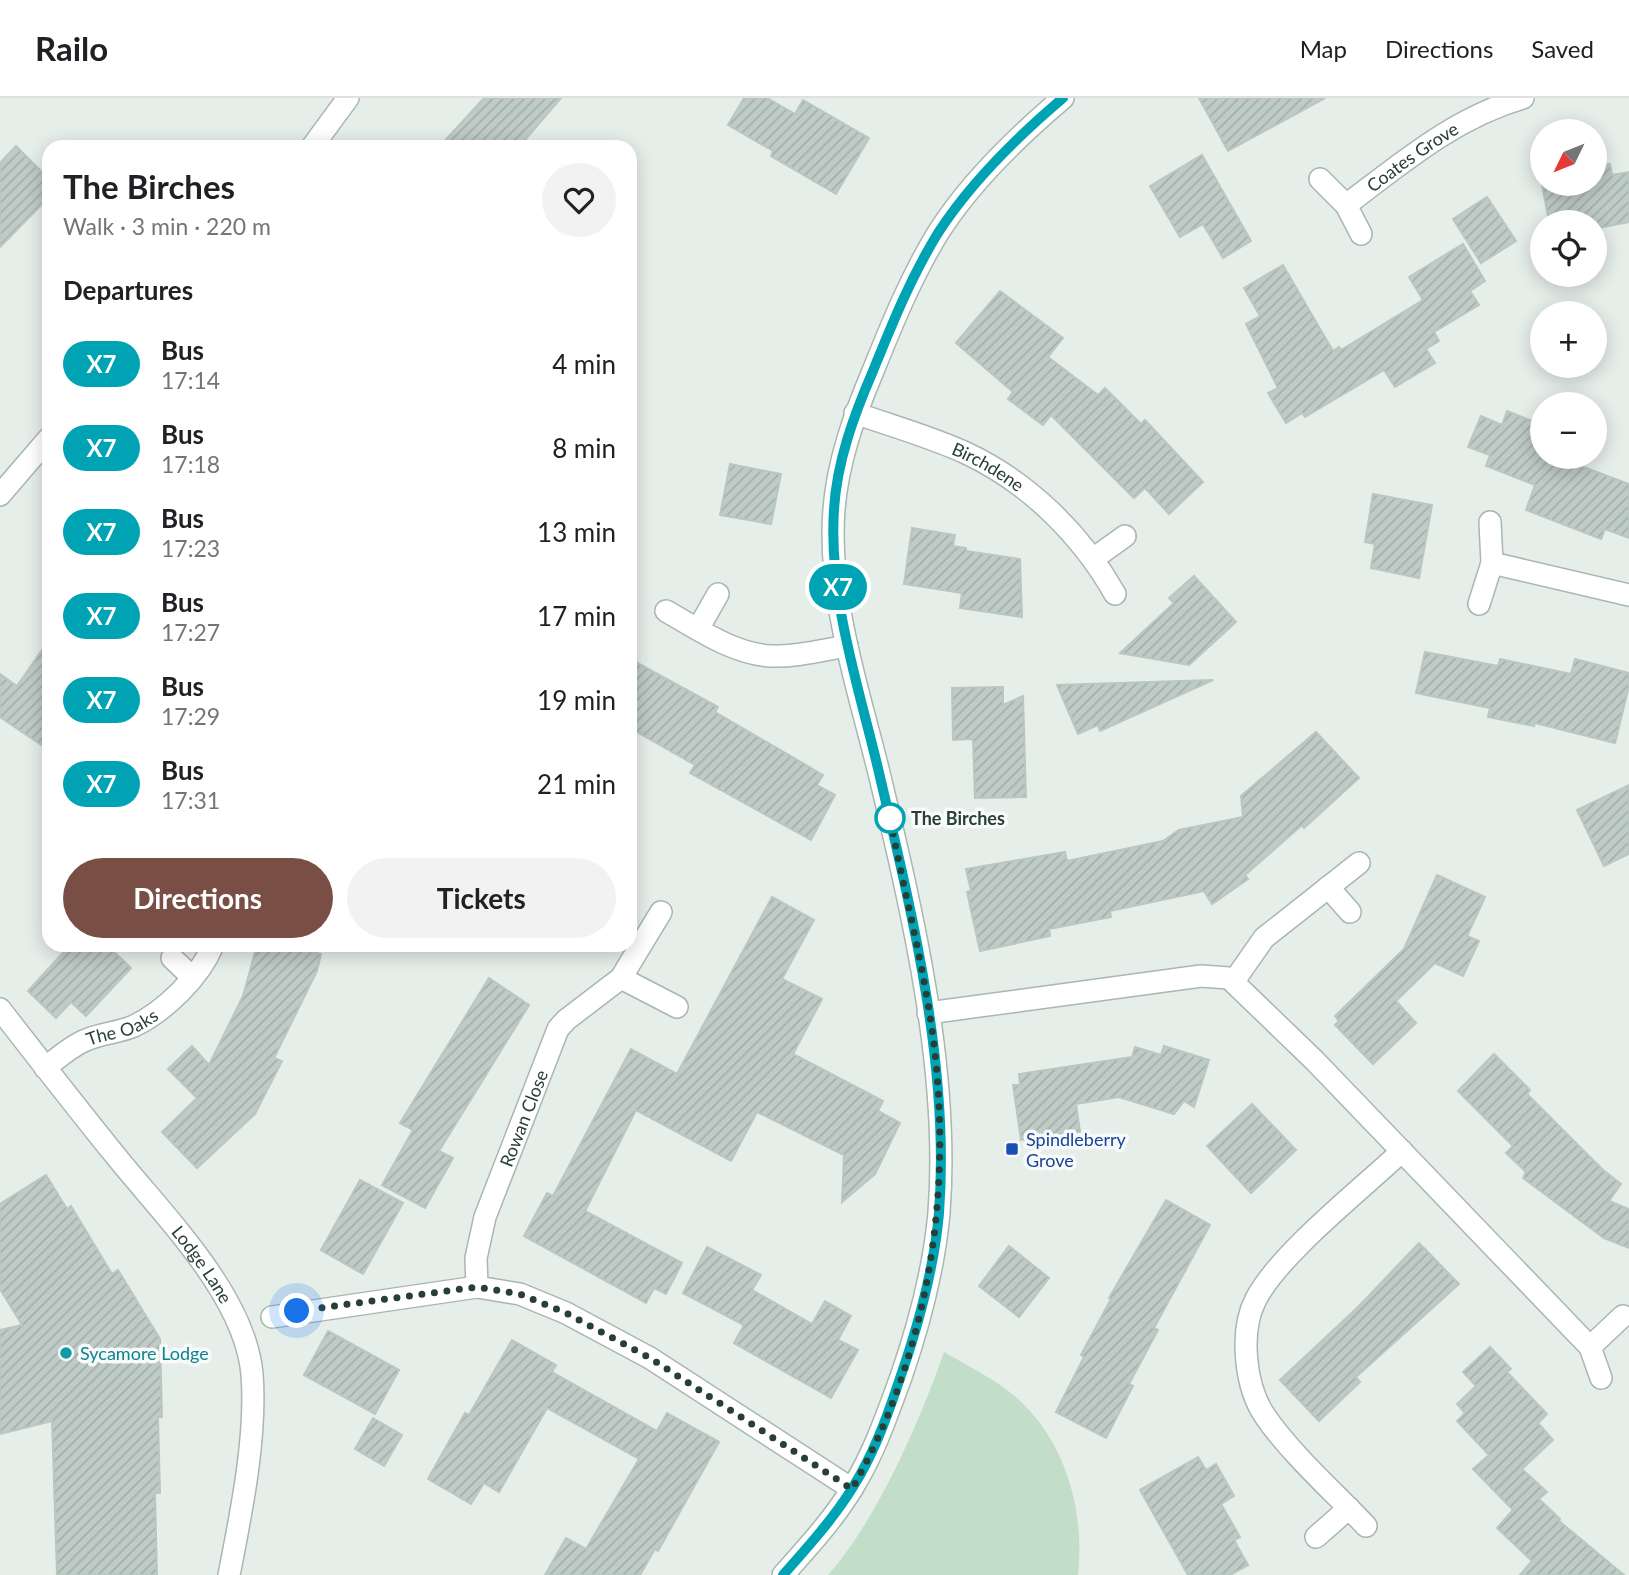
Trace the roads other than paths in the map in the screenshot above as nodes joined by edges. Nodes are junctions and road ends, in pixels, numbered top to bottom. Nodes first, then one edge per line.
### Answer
1 (348, 98) edge
2 (1063, 98) edge
3 (1523, 98) edge
4 (317, 140) edge
5 (1320, 179) dead end
6 (1346, 205) junction
7 (1361, 234) dead end
8 (855, 414) junction
9 (42, 446) edge
10 (0, 495) edge
11 (1490, 522) dead end
12 (1125, 536) dead end
13 (1093, 559) junction
14 (1492, 563) junction
15 (718, 594) dead end
16 (1115, 594) dead end
17 (1629, 595) edge
18 (1479, 604) dead end
19 (666, 611) dead end
20 (698, 629) junction
21 (848, 646) junction
22 (1359, 863) dead end
23 (1328, 887) junction
24 (661, 912) dead end
25 (1350, 912) dead end
26 (208, 952) edge
27 (637, 952) edge
28 (637, 952) edge
29 (172, 958) dead end
30 (192, 977) junction
31 (621, 978) junction
32 (1234, 981) junction
33 (677, 1007) dead end
34 (0, 1009) edge
35 (928, 1013) junction
36 (45, 1068) junction
37 (1402, 1151) junction
38 (477, 1287) junction
39 (1623, 1316) dead end
40 (272, 1317) dead end
41 (1590, 1347) junction
42 (1601, 1378) dead end
43 (852, 1489) junction
44 (1349, 1508) junction
45 (1366, 1526) dead end
46 (1316, 1537) dead end
47 (229, 1575) edge
48 (783, 1575) edge

1 - 4 street
2 - 8 street
3 - 6 street, Coates Grove
5 - 6 street
6 - 7 street
8 - 13 street, Birchdene
8 - 21 street
9 - 10 street
11 - 14 street
12 - 13 street
13 - 16 street, Birchdene
14 - 17 street
14 - 18 street
15 - 20 street
19 - 20 street
20 - 21 street
21 - 35 street
22 - 23 street
23 - 25 street
23 - 32 street
24 - 28 street, Rowan Close
26 - 30 street, The Oaks
27 - 31 street, Rowan Close
29 - 30 street
30 - 36 street, The Oaks
31 - 33 street
31 - 38 street, Rowan Close
32 - 35 street
32 - 37 street
34 - 36 street, Lodge Lane
35 - 43 street
36 - 47 street, Lodge Lane
37 - 41 street
37 - 44 street
38 - 40 street
38 - 43 street
39 - 41 street
41 - 42 street
43 - 48 street
44 - 45 street
44 - 46 street

